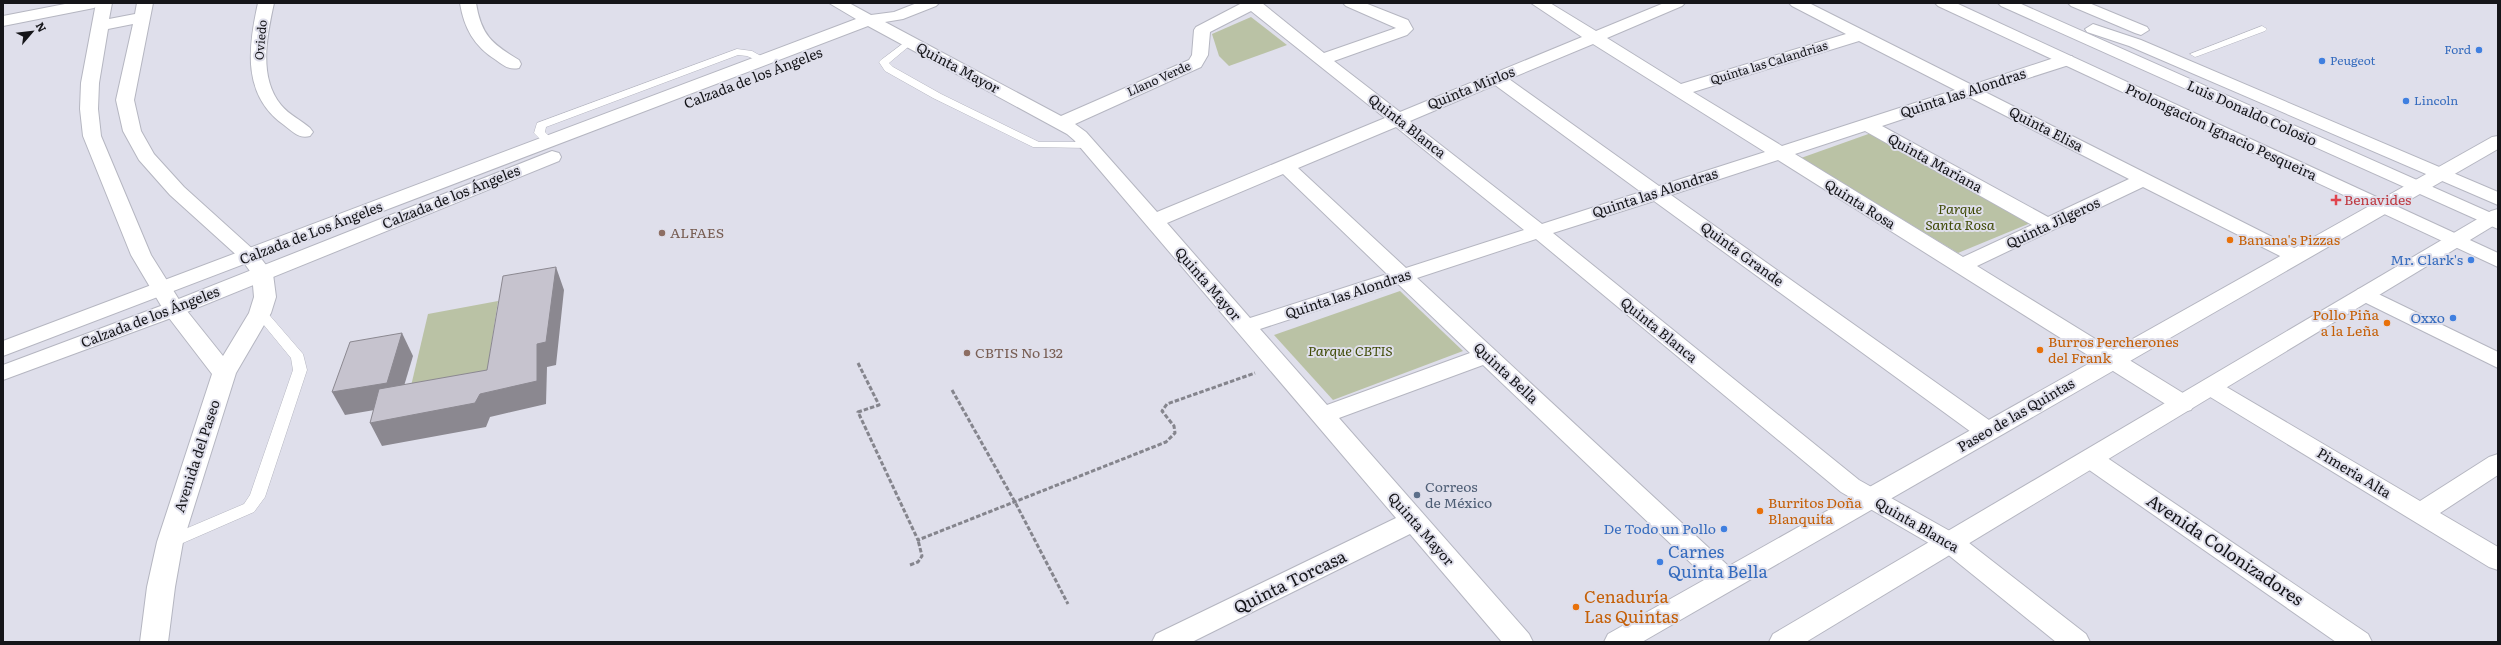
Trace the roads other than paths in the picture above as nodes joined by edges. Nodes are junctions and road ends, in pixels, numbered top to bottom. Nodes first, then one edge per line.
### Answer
1 (49, 3) edge
2 (94, 3) edge
3 (104, 3) edge
4 (266, 3) edge
5 (468, 3) edge
6 (837, 3) edge
7 (931, 3) edge
8 (1252, 3) edge
9 (1351, 3) edge
10 (1539, 3) edge
11 (1677, 3) edge
12 (1797, 3) edge
13 (1943, 3) edge
14 (2076, 3) edge
15 (2013, 6) edge
16 (144, 11) edge
17 (3, 12) edge
18 (3, 21) edge
19 (883, 21) junction
20 (101, 25) junction
21 (2262, 29) dead end
22 (1861, 35) junction
23 (1593, 38) junction
24 (909, 42) junction
25 (2195, 54) junction
26 (1322, 59) junction
27 (2066, 60) junction
28 (513, 64) dead end
29 (1496, 78) junction
30 (1969, 90) junction
31 (1677, 91) junction
32 (1397, 118) junction
33 (1061, 123) junction
34 (1865, 124) junction
35 (304, 132) dead end
36 (2498, 141) edge
37 (1088, 145) junction
38 (1778, 153) junction
39 (1285, 166) junction
40 (2446, 170) junction
41 (2144, 179) junction
42 (2498, 184) edge
43 (2417, 186) junction
44 (1657, 193) junction
45 (2498, 199) edge
46 (2382, 207) junction
47 (2496, 219) edge
48 (1154, 221) junction
49 (2047, 225) junction
50 (1538, 231) junction
51 (2455, 241) junction
52 (250, 256) junction
53 (2295, 256) junction
54 (2498, 261) edge
55 (1961, 266) junction
56 (262, 274) junction
57 (1403, 276) junction
58 (163, 289) junction
59 (2366, 294) junction
60 (174, 308) junction
61 (260, 313) junction
62 (1245, 328) junction
63 (3, 349) edge
64 (1487, 355) junction
65 (2112, 360) junction
66 (2498, 361) edge
67 (3, 373) edge
68 (224, 373) junction
69 (2210, 387) junction
70 (2182, 404) junction
71 (1321, 416) junction
72 (1987, 432) junction
73 (2091, 459) junction
74 (2498, 463) edge
75 (1870, 498) junction
76 (2420, 513) junction
77 (1414, 522) junction
78 (170, 542) junction
79 (1950, 543) junction
80 (2498, 560) edge
81 (1726, 580) junction
82 (1797, 639) edge
83 (154, 642) edge
84 (1166, 642) edge
85 (1519, 642) edge
86 (1618, 642) edge
87 (2076, 642) edge
88 (2358, 642) edge

1 - 17 street
2 - 18 street
3 - 20 street
4 - 35 street, Oviedo
5 - 28 street
6 - 19 street, Quinta Mayor
7 - 19 street, Calzada de Los Ángeles
8 - 26 street, Quinta Blanca
8 - 33 street, Llano Verde
9 - 26 street
10 - 23 street, Quinta Rosa
11 - 23 street, Quinta Mirlos
12 - 22 street, Quinta Elisa
13 - 27 street, Prolongacion Ignacio Pesqueira
14 - 25 street
15 - 40 street
15 - 43 street, Luis Donaldo Colosio
16 - 20 street
16 - 52 street
19 - 24 street, Quinta Mayor
19 - 52 street, Calzada de Los Ángeles
19 - 56 street, Calzada de los Ángeles
20 - 58 street
21 - 25 lane
22 - 30 street, Quinta Elisa
22 - 31 street, Quinta las Calandrias
23 - 29 street, Quinta Mirlos
23 - 31 street, Quinta Rosa
24 - 33 street, Quinta Mayor
24 - 37 lane
25 - 40 street
26 - 32 street, Quinta Blanca
27 - 30 street, Quinta las Alondras
27 - 46 street, Prolongacion Ignacio Pesqueira
29 - 32 street, Quinta Mirlos
29 - 44 street, Quinta Grande
30 - 34 street, Quinta las Alondras
30 - 41 street, Quinta Elisa
31 - 38 street, Quinta Rosa
32 - 39 street, Quinta Mirlos
32 - 50 street, Quinta Blanca
33 - 37 street, Quinta Mayor
34 - 38 street, Quinta las Alondras
34 - 49 street, Quinta Mariana
36 - 40 street, Paseo de las Quintas
37 - 48 street, Quinta Mayor
38 - 44 street, Quinta las Alondras
38 - 55 street, Quinta Rosa
39 - 48 street, Quinta Mirlos
39 - 57 street, Quinta Bella
40 - 42 street
40 - 43 street, Paseo de las Quintas
40 - 45 street
41 - 49 street, Quinta Jilgeros
41 - 53 street, Quinta Elisa
43 - 46 street, Paseo de las Quintas
43 - 47 street, Luis Donaldo Colosio
44 - 50 street, Quinta las Alondras
44 - 72 street, Quinta Grande
46 - 51 street, Prolongacion Ignacio Pesqueira
46 - 53 street, Paseo de las Quintas
47 - 51 street
48 - 62 street, Quinta Mayor
49 - 55 street, Quinta Jilgeros
50 - 57 street, Quinta las Alondras
50 - 75 street, Quinta Blanca
51 - 54 street, Prolongacion Ignacio Pesqueira
51 - 59 street
52 - 56 street
52 - 58 street, Calzada de Los Ángeles
53 - 65 street, Paseo de las Quintas
55 - 65 street, Quinta Rosa
56 - 60 street, Calzada de los Ángeles
56 - 61 street, Avenida del Paseo
57 - 62 street, Quinta las Alondras
57 - 64 street, Quinta Bella
58 - 60 street
58 - 63 street, Calzada de los Ángeles
59 - 66 street
59 - 69 street
60 - 67 street, Calzada de los Ángeles
60 - 68 street
61 - 68 street, Avenida del Paseo
61 - 78 lane
62 - 71 street, Quinta Mayor
64 - 71 street
64 - 81 street, Quinta Bella
65 - 70 street, Quinta Rosa
65 - 72 street, Paseo de las Quintas
68 - 78 street, Avenida del Paseo
69 - 70 street
69 - 76 street, Pimeria Alta
70 - 73 street
71 - 77 street, Quinta Mayor
72 - 75 street, Paseo de las Quintas
73 - 79 street
73 - 88 street, Avenida Colonizadores
74 - 76 street
75 - 79 street, Quinta Blanca
75 - 81 street, Paseo de las Quintas
76 - 80 street, Pimeria Alta
77 - 84 street, Quinta Torcasa
77 - 85 street, Quinta Mayor
78 - 83 street, Avenida del Paseo
79 - 82 street
79 - 87 street, Quinta Blanca
81 - 86 street, Paseo de las Quintas

